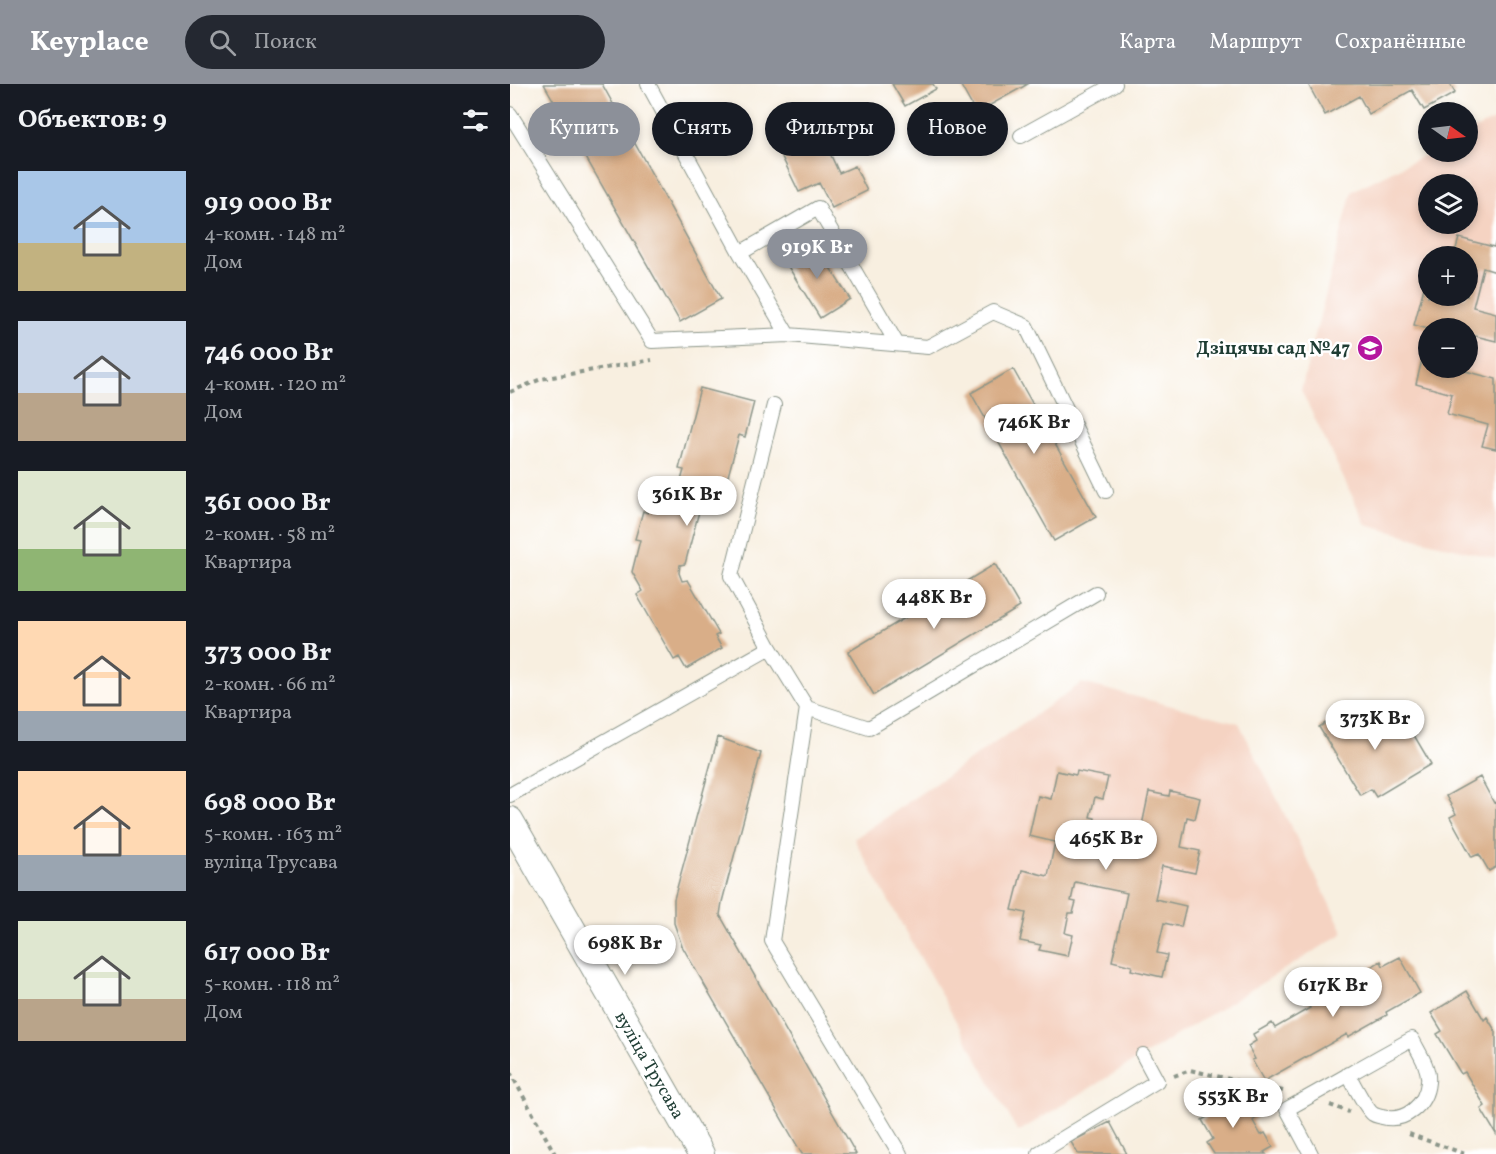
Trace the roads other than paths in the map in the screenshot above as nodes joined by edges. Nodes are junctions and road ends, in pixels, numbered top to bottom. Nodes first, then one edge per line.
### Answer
1 (648, 84) edge
2 (1115, 84) edge
3 (510, 114) edge
4 (1021, 136) dead end
5 (740, 253) junction
6 (788, 335) junction
7 (897, 344) junction
8 (774, 405) dead end
9 (1106, 491) dead end
10 (1096, 592) dead end
11 (770, 648) junction
12 (807, 708) junction
13 (510, 795) edge
14 (510, 820) edge
15 (1143, 1055) dead end
16 (1348, 1074) junction
17 (701, 1154) edge
18 (900, 1154) edge
19 (1039, 1154) edge
20 (1311, 1154) edge

1 - 5 lane
2 - 4 lane
3 - 6 lane
5 - 6 lane
5 - 7 lane
6 - 7 lane
7 - 9 lane
8 - 11 lane
10 - 12 lane
11 - 12 lane
11 - 13 lane
12 - 18 lane
14 - 17 street, вуліца Трусава
15 - 19 lane
16 - 16 lane
16 - 20 lane

